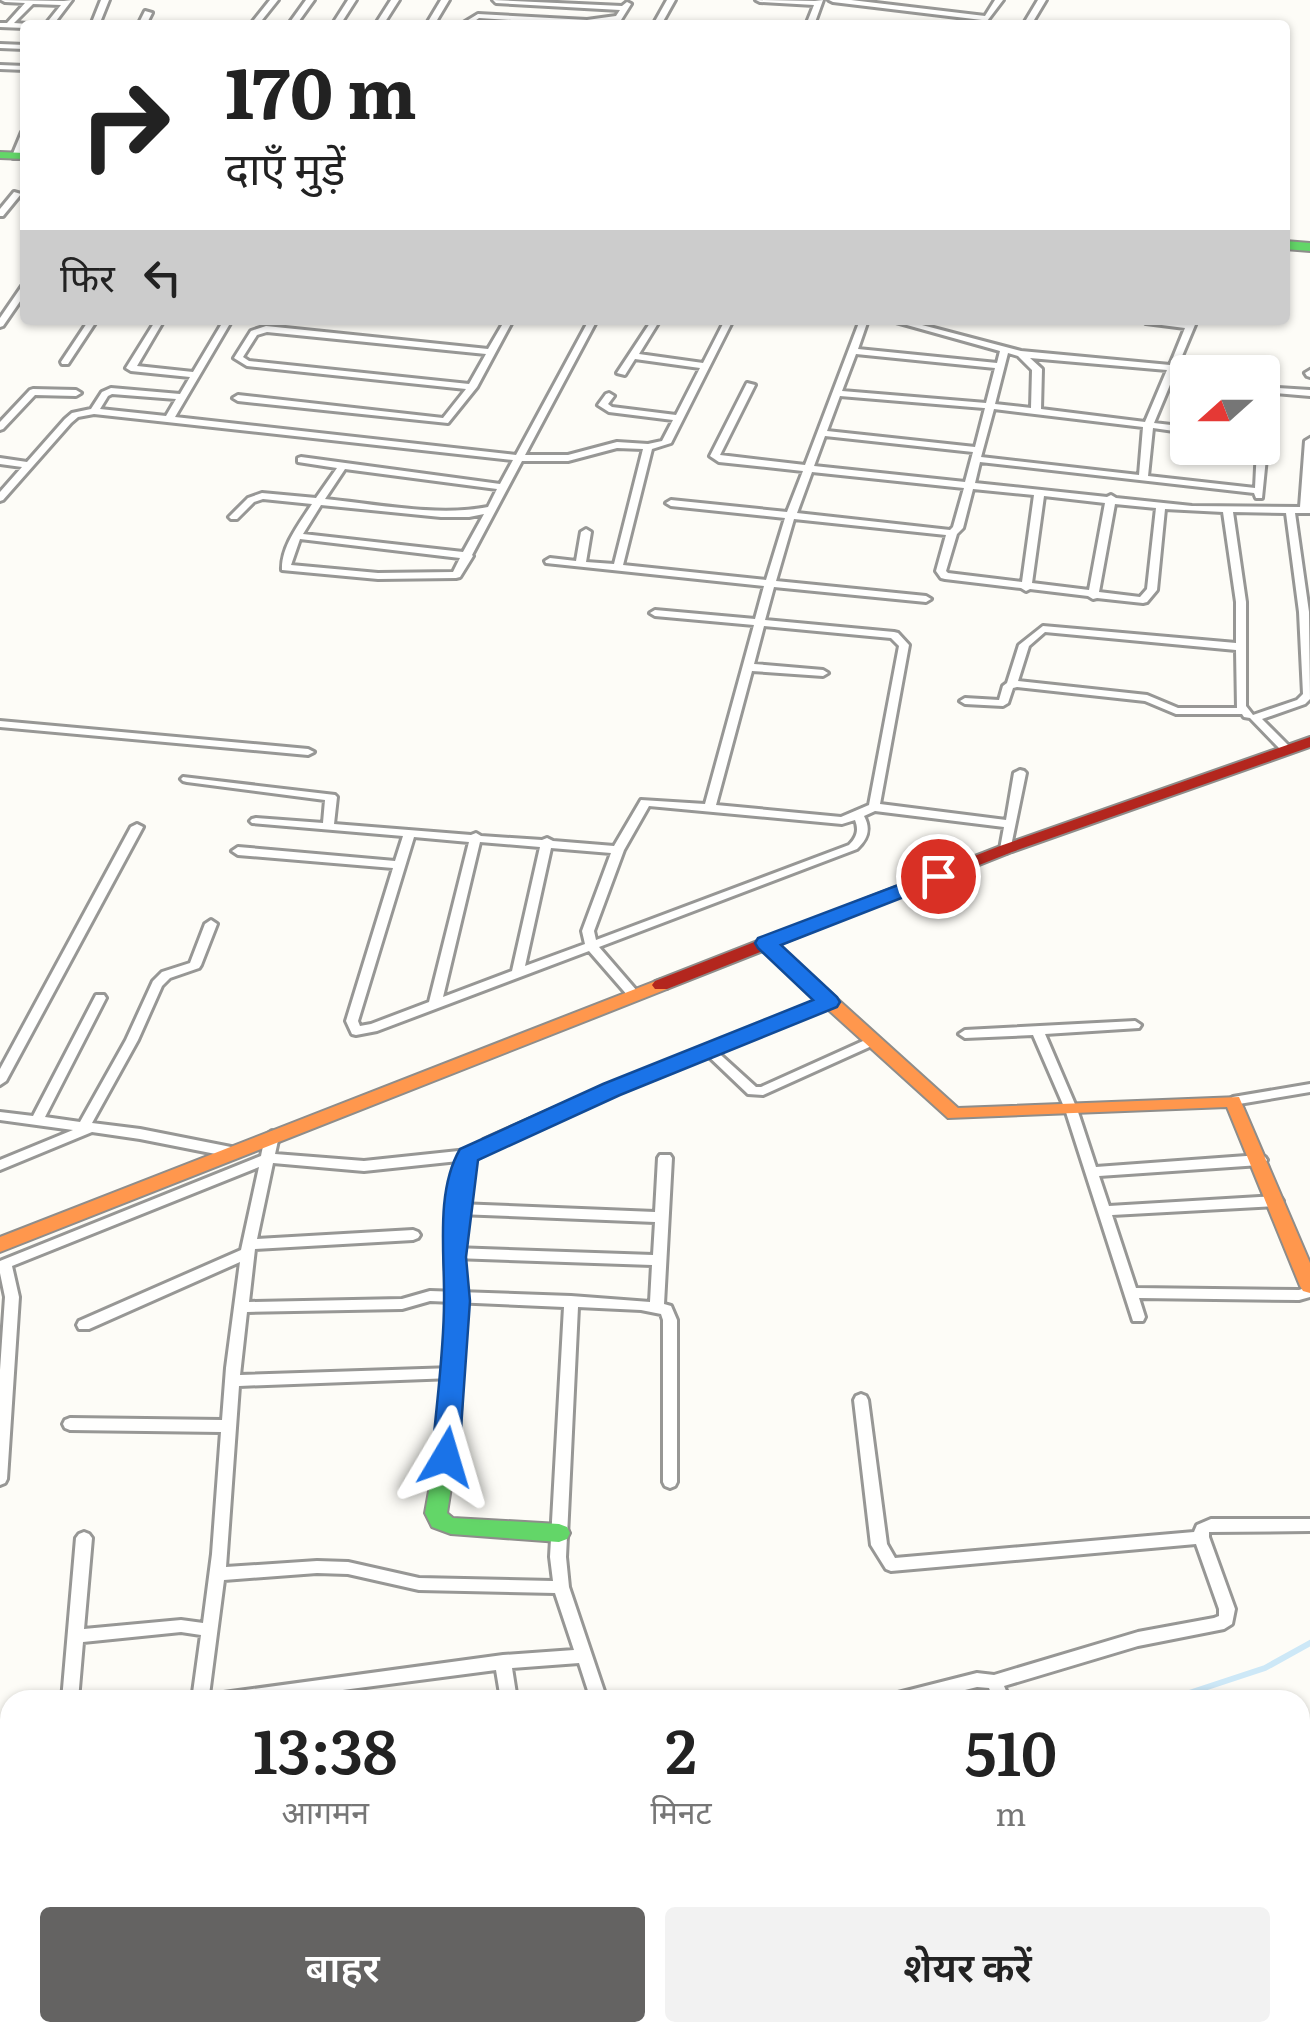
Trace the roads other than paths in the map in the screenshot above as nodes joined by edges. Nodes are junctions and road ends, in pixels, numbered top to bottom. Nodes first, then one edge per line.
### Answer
1 (5, 0) edge
2 (274, 0) edge
3 (301, 0) edge
4 (310, 0) edge
5 (760, 0) edge
6 (833, 0) edge
7 (31, 1) edge
8 (497, 1) edge
9 (818, 1) edge
10 (67, 2) edge
11 (865, 2) edge
12 (627, 4) edge
13 (148, 13) dead end
14 (488, 16) junction
15 (851, 18) dead end
16 (144, 20) edge
17 (258, 20) edge
18 (468, 20) edge
19 (511, 20) edge
20 (605, 20) edge
21 (972, 20) edge
22 (4, 25) edge
23 (20, 196) edge
24 (0, 214) edge
25 (20, 295) edge
26 (0, 324) edge
27 (90, 325) edge
28 (157, 325) edge
29 (225, 325) edge
30 (505, 325) edge
31 (590, 325) edge
32 (653, 325) edge
33 (727, 325) edge
34 (862, 325) edge
35 (928, 325) edge
36 (1191, 325) edge
37 (1005, 349) junction
38 (852, 351) junction
39 (491, 352) junction
40 (1021, 354) junction
41 (1178, 355) edge
42 (633, 356) junction
43 (65, 362) dead end
44 (705, 366) junction
45 (1000, 366) junction
46 (1170, 368) edge
47 (622, 373) dead end
48 (195, 375) junction
49 (1170, 375) edge
50 (750, 385) dead end
51 (472, 386) junction
52 (1280, 391) edge
53 (76, 393) dead end
54 (1310, 393) edge
55 (837, 394) junction
56 (609, 396) dead end
57 (182, 397) junction
58 (238, 398) dead end
59 (989, 406) junction
60 (94, 412) junction
61 (1036, 412) junction
62 (170, 418) junction
63 (678, 418) junction
64 (0, 427) edge
65 (1148, 427) junction
66 (1170, 429) edge
67 (822, 433) junction
68 (1310, 441) edge
69 (648, 446) junction
70 (976, 454) junction
71 (519, 458) junction
72 (301, 460) dead end
73 (0, 461) edge
74 (29, 465) junction
75 (1260, 465) edge
76 (344, 466) junction
77 (808, 470) junction
78 (1142, 479) junction
79 (504, 487) junction
80 (967, 488) junction
81 (1258, 490) junction
82 (1039, 494) junction
83 (0, 498) edge
84 (1111, 498) junction
85 (321, 501) junction
86 (670, 503) dead end
87 (1160, 505) junction
88 (493, 508) junction
89 (1260, 508) junction
90 (1290, 508) junction
91 (1308, 510) edge
92 (1228, 512) junction
93 (234, 516) dead end
94 (790, 516) junction
95 (586, 532) dead end
96 (952, 533) junction
97 (299, 536) junction
98 (468, 556) junction
99 (550, 561) dead end
100 (581, 564) junction
101 (618, 567) junction
102 (770, 583) junction
103 (1026, 588) junction
104 (1093, 596) junction
105 (926, 599) dead end
106 (655, 614) dead end
107 (759, 623) junction
108 (1241, 647) junction
109 (747, 668) junction
110 (823, 674) dead end
111 (1012, 684) junction
112 (965, 701) dead end
113 (1242, 712) junction
114 (1255, 718) junction
115 (0, 724) edge
116 (1310, 742) edge
117 (1286, 749) junction
118 (308, 752) dead end
119 (1020, 773) dead end
120 (186, 779) dead end
121 (710, 807) junction
122 (874, 807) junction
123 (856, 814) junction
124 (256, 821) dead end
125 (1011, 824) junction
126 (328, 827) junction
127 (137, 828) dead end
128 (409, 834) junction
129 (476, 836) junction
130 (548, 841) junction
131 (1006, 849) junction
132 (618, 850) junction
133 (238, 851) dead end
134 (400, 865) junction
135 (211, 924) dead end
136 (766, 943) junction
137 (590, 944) junction
138 (518, 972) junction
139 (634, 994) junction
140 (100, 998) dead end
141 (829, 1002) junction
142 (435, 1004) junction
143 (1135, 1025) dead end
144 (1036, 1030) junction
145 (965, 1034) dead end
146 (872, 1042) junction
147 (709, 1051) junction
148 (0, 1081) edge
149 (1310, 1088) edge
150 (1233, 1102) junction
151 (1071, 1109) junction
152 (0, 1116) edge
153 (37, 1120) junction
154 (88, 1126) junction
155 (272, 1136) junction
156 (232, 1152) junction
157 (468, 1155) junction
158 (268, 1158) junction
159 (665, 1158) dead end
160 (1260, 1160) junction
161 (0, 1165) edge
162 (1091, 1172) junction
163 (1276, 1201) junction
164 (458, 1209) junction
165 (1104, 1211) junction
166 (662, 1217) junction
167 (413, 1234) dead end
168 (249, 1248) junction
169 (454, 1252) junction
170 (2, 1258) edge
171 (660, 1260) junction
172 (1310, 1286) edge
173 (1130, 1293) junction
174 (457, 1296) junction
175 (571, 1301) junction
176 (657, 1306) junction
177 (242, 1307) junction
178 (1138, 1317) dead end
179 (84, 1324) dead end
180 (4, 1366) edge
181 (453, 1374) junction
182 (232, 1381) junction
183 (860, 1400) dead end
184 (70, 1424) dead end
185 (228, 1426) junction
186 (1, 1452) edge
187 (0, 1479) edge
188 (670, 1482) dead end
189 (1310, 1526) edge
190 (560, 1533) junction
191 (1201, 1537) junction
192 (84, 1538) dead end
193 (217, 1574) junction
194 (561, 1587) junction
195 (208, 1630) junction
196 (76, 1636) junction
197 (585, 1656) junction
198 (503, 1662) junction
199 (994, 1682) junction
200 (71, 1690) edge
201 (201, 1690) edge
202 (290, 1690) edge
203 (507, 1690) edge
204 (597, 1690) edge
205 (938, 1690) edge
206 (998, 1690) edge

1 - 7 street
2 - 17 street
3 - 4 street
5 - 9 street
6 - 11 street
7 - 10 street
7 - 22 street
8 - 12 street
8 - 14 street
11 - 15 street
11 - 21 street
12 - 20 street
13 - 16 street
14 - 18 street
14 - 19 street
23 - 24 street
25 - 26 street
27 - 43 street
28 - 48 street
29 - 48 street
30 - 39 street
31 - 71 street
32 - 42 street
33 - 44 street
34 - 38 street
35 - 37 street
36 - 41 street
37 - 40 street
37 - 45 street
38 - 45 street
38 - 55 street
39 - 51 street
39 - 51 street
40 - 46 street
40 - 61 street
42 - 44 street
42 - 47 street
44 - 63 street
45 - 59 street
48 - 57 street
49 - 65 street
50 - 77 street
51 - 58 street
52 - 54 street
53 - 64 street
55 - 59 street
55 - 67 street
56 - 63 street
57 - 60 street
57 - 62 street
59 - 61 street
59 - 70 street
60 - 62 street
60 - 74 street
61 - 65 street
62 - 71 street
63 - 69 street
65 - 66 street
65 - 78 street
67 - 70 street
67 - 77 street
68 - 91 street
69 - 71 street
69 - 101 street
70 - 78 street
70 - 80 street
71 - 79 street
72 - 76 street
73 - 74 street
74 - 83 street
75 - 81 street
76 - 79 street
76 - 85 street
77 - 80 street
77 - 94 street
78 - 81 street
79 - 88 street
80 - 82 street
80 - 96 street
81 - 89 street
82 - 84 street
82 - 103 street
84 - 87 street
84 - 104 street
85 - 88 street
85 - 93 street
85 - 97 street
86 - 94 street
87 - 92 street
87 - 104 street
88 - 98 street
89 - 90 street
89 - 92 street
90 - 91 street
90 - 114 street
92 - 108 street
94 - 96 street
94 - 102 street
95 - 100 street
96 - 103 street
97 - 98 street
97 - 98 street
99 - 100 street
100 - 101 street
101 - 102 street
102 - 105 street
102 - 107 street
103 - 104 street
106 - 107 street
107 - 109 street
107 - 122 street
108 - 111 street
108 - 113 street
109 - 110 street
109 - 121 street
111 - 112 street
111 - 113 street
113 - 114 street
114 - 117 street
115 - 118 street
116 - 117 street
117 - 131 street
119 - 125 street
120 - 126 street
121 - 123 street
121 - 132 street
122 - 123 street
122 - 125 street
123 - 137 street
124 - 126 street
125 - 131 street
126 - 128 street
127 - 148 street
128 - 129 street
128 - 134 street
129 - 130 street
129 - 142 street
130 - 132 street
130 - 138 street
131 - 136 street
132 - 137 street
133 - 134 street
134 - 142 street
135 - 154 street
136 - 139 street
136 - 141 street
137 - 138 street
137 - 139 street
138 - 142 street
139 - 155 street
140 - 153 street
141 - 146 street
141 - 147 street
143 - 144 street
144 - 145 street
144 - 151 street
146 - 147 street
146 - 151 street
147 - 157 street
149 - 150 street
150 - 151 street
150 - 160 street
151 - 162 street
152 - 153 street
153 - 154 street
154 - 156 street
154 - 161 street
155 - 156 street
155 - 158 street
156 - 170 street
157 - 158 street
157 - 164 street
158 - 168 street
158 - 170 street
159 - 166 street
160 - 162 street
160 - 163 street
162 - 165 street
163 - 165 street
163 - 172 street
164 - 166 street
164 - 169 street
165 - 173 street
166 - 171 street
167 - 168 street
168 - 177 street
168 - 179 street
169 - 171 street
169 - 174 street
170 - 180 street
171 - 176 street
172 - 173 street
173 - 178 street
174 - 175 street
174 - 177 street
174 - 181 street
175 - 176 street
175 - 190 street
176 - 188 street
177 - 182 street
180 - 186 street
181 - 182 street
181 - 190 street
182 - 185 street
183 - 191 street
184 - 185 street
185 - 193 street
186 - 187 street
189 - 191 street
190 - 194 street
191 - 199 street
192 - 196 street
193 - 194 street
193 - 195 street
194 - 197 street
195 - 196 street
195 - 201 street
196 - 200 street
197 - 198 street
197 - 204 street
198 - 202 street
198 - 203 street
199 - 205 street
199 - 206 street

